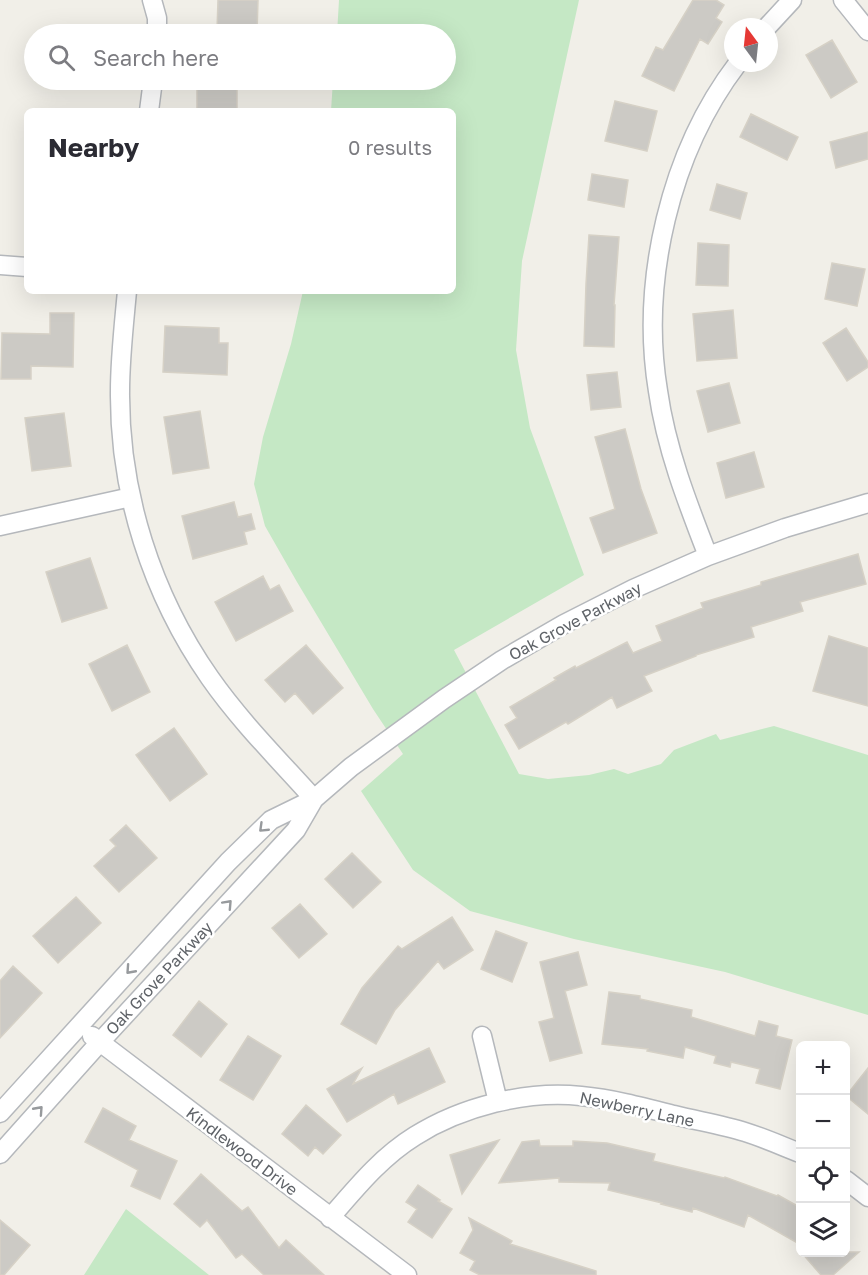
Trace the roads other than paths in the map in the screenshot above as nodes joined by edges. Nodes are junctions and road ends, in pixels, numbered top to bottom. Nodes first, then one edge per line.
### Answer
1 (152, 0) edge
2 (792, 0) edge
3 (843, 0) edge
4 (775, 18) edge
5 (157, 24) edge
6 (868, 31) edge
7 (731, 72) edge
8 (152, 90) edge
9 (149, 108) edge
10 (0, 265) edge
11 (24, 267) edge
12 (127, 294) edge
13 (130, 497) junction
14 (868, 503) edge
15 (0, 526) edge
16 (708, 556) junction
17 (314, 799) junction
18 (80, 1025) junction
19 (482, 1036) dead end
20 (100, 1042) junction
21 (498, 1102) junction
22 (0, 1113) edge
23 (796, 1152) edge
24 (0, 1154) edge
25 (850, 1183) edge
26 (868, 1197) edge
27 (330, 1218) junction
28 (407, 1275) edge

1 - 5 street
2 - 4 street
3 - 6 street
7 - 16 street
8 - 9 street
10 - 11 street
12 - 13 street
13 - 15 street
13 - 17 street
14 - 16 street, Oak Grove Parkway
16 - 17 street, Oak Grove Parkway
17 -> 18 street, Oak Grove Parkway
20 -> 17 street, Oak Grove Parkway
18 - 20 street, Kindlewood Drive
18 - 22 street, Oak Grove Parkway
19 - 21 street
24 -> 20 street, Oak Grove Parkway
20 - 27 street, Kindlewood Drive
21 - 23 street, Newberry Lane
21 - 27 street, Newberry Lane
25 - 26 street
27 - 28 street, Kindlewood Drive

